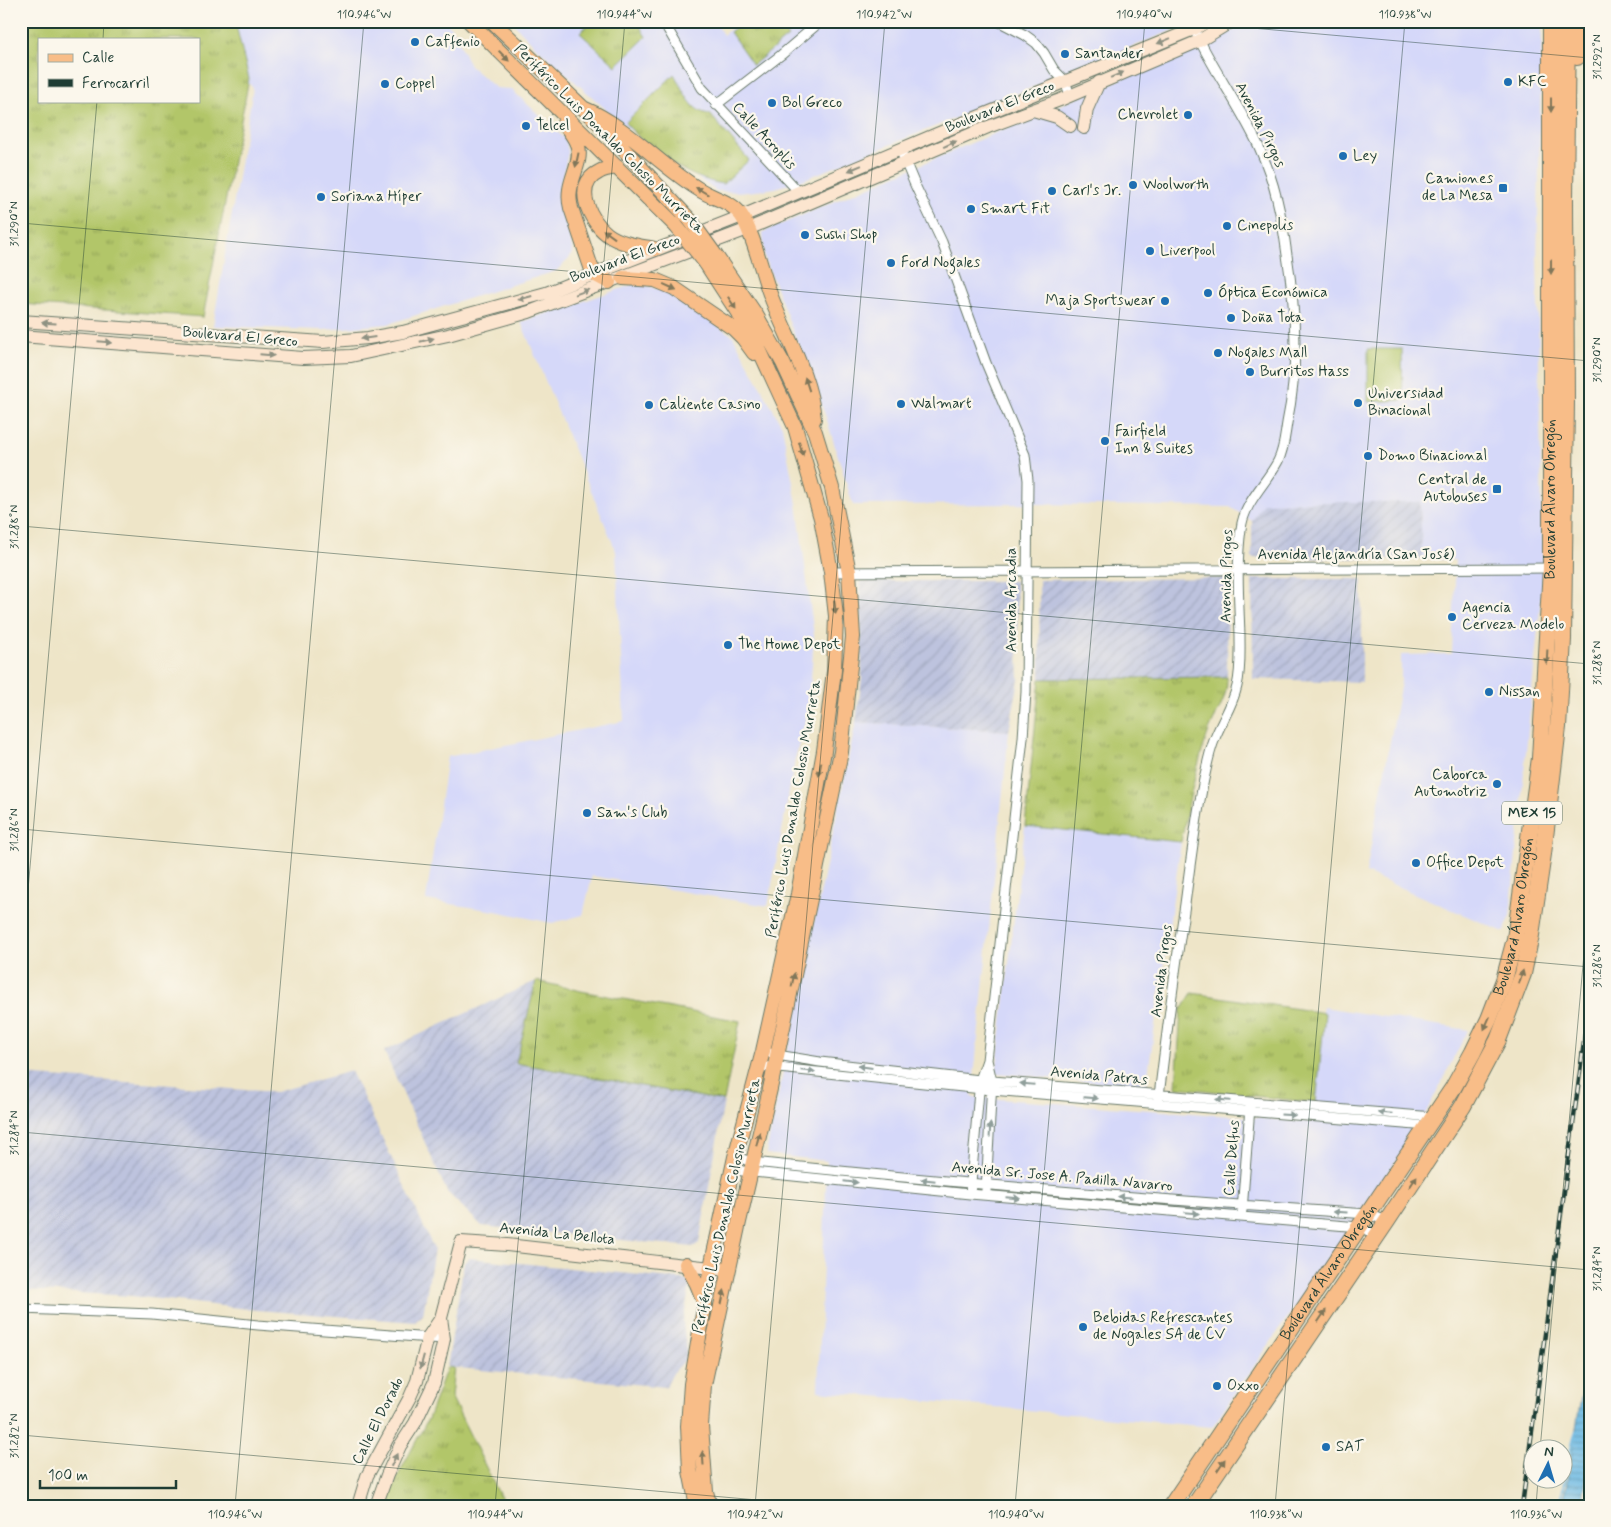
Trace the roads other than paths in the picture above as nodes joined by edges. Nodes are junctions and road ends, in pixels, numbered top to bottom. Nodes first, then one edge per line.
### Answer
1 (469, 21) edge
2 (492, 21) edge
3 (663, 21) edge
4 (821, 21) edge
5 (998, 21) edge
6 (1208, 21) edge
7 (1232, 21) edge
8 (1551, 21) edge
9 (1567, 21) edge
10 (1579, 21) edge
11 (1196, 35) junction
12 (1099, 82) junction
13 (1060, 84) junction
14 (1065, 97) junction
15 (551, 102) junction
16 (716, 105) junction
17 (585, 110) junction
18 (1033, 110) junction
19 (1070, 126) dead end
20 (1084, 128) dead end
21 (900, 149) junction
22 (906, 163) junction
23 (618, 167) junction
24 (798, 192) junction
25 (1565, 200) junction
26 (742, 216) junction
27 (748, 229) junction
28 (655, 249) junction
29 (710, 259) junction
30 (596, 275) junction
31 (616, 280) junction
32 (21, 321) edge
33 (88, 326) junction
34 (21, 336) edge
35 (86, 340) junction
36 (779, 391) junction
37 (815, 432) junction
38 (1551, 568) junction
39 (1239, 569) junction
40 (1026, 570) junction
41 (831, 572) junction
42 (849, 572) junction
43 (763, 1051) junction
44 (987, 1060) junction
45 (776, 1062) junction
46 (759, 1066) junction
47 (992, 1081) junction
48 (979, 1084) junction
49 (992, 1090) junction
50 (1160, 1094) junction
51 (1250, 1102) junction
52 (1158, 1104) junction
53 (1249, 1112) junction
54 (1431, 1121) junction
55 (734, 1164) junction
56 (752, 1167) junction
57 (825, 1170) junction
58 (824, 1180) junction
59 (970, 1184) junction
60 (987, 1186) junction
61 (970, 1194) junction
62 (986, 1196) junction
63 (1242, 1205) junction
64 (1368, 1214) junction
65 (1241, 1217) junction
66 (1387, 1221) junction
67 (1359, 1227) junction
68 (1377, 1235) junction
69 (686, 1264) junction
70 (712, 1267) junction
71 (729, 1270) junction
72 (705, 1304) junction
73 (21, 1309) edge
74 (441, 1318) junction
75 (428, 1337) junction
76 (1308, 1337) junction
77 (444, 1339) junction
78 (1267, 1363) junction
79 (1253, 1418) junction
80 (358, 1506) edge
81 (376, 1506) edge
82 (697, 1506) edge
83 (710, 1506) edge
84 (1171, 1506) edge
85 (1194, 1506) edge

1 -> 15 main road, Periférico Luis Donaldo Colosio Murrieta
2 - 17 main road, Periférico Luis Donaldo Colosio Murrieta
3 - 16 street, Calle Acroplis
4 - 16 street
5 - 13 street
6 - 11 main road, Boulevard El Greco
7 - 11 main road, Boulevard El Greco
8 -> 38 highway, Boulevard Álvaro Obregón / MEX 15
9 - 25 highway, Boulevard Álvaro Obregón / MEX 15
10 - 25 highway
12 -> 11 main road, Boulevard El Greco
11 -> 13 main road, Boulevard El Greco
11 - 39 street, Avenida Pirgos
12 - 14 main road, Boulevard El Greco
12 - 20 main road
13 - 14 street
13 - 21 main road, Boulevard El Greco
14 - 18 main road, Boulevard El Greco
15 - 23 main road, Periférico Luis Donaldo Colosio Murrieta
15 -> 30 main road
16 - 24 street, Calle Acroplis
26 -> 17 main road
17 - 29 main road, Periférico Luis Donaldo Colosio Murrieta, bridge
18 - 19 main road
22 -> 18 main road, Boulevard El Greco
21 - 22 street, Avenida Arcadia
21 -> 24 main road, Boulevard El Greco
22 - 27 main road, Boulevard El Greco
22 - 40 street, Avenida Arcadia
28 -> 23 main road
23 - 29 main road, Periférico Luis Donaldo Colosio Murrieta, bridge
24 - 26 main road, Boulevard El Greco
66 -> 25 highway, Boulevard Álvaro Obregón / MEX 15
26 - 27 main road
26 - 28 main road, Boulevard El Greco
27 - 31 main road, Boulevard El Greco
37 -> 27 main road
28 - 30 main road, Boulevard El Greco
29 -> 36 main road, Periférico Luis Donaldo Colosio Murrieta
29 - 37 main road, Periférico Luis Donaldo Colosio Murrieta
30 - 31 main road
30 -> 33 main road, Boulevard El Greco
35 -> 31 main road, Boulevard El Greco
31 -> 36 main road
33 -> 32 main road, Boulevard El Greco
33 - 35 main road
34 - 35 main road, Boulevard El Greco
36 -> 41 main road, Periférico Luis Donaldo Colosio Murrieta
37 - 42 main road, Periférico Luis Donaldo Colosio Murrieta
38 - 39 street, Avenida Alejandría (San José)
38 -> 54 highway, Boulevard Álvaro Obregón / MEX 15
39 - 40 street, Avenida Alejandría (San José)
39 - 50 street, Avenida Pirgos
40 - 42 street, Avenida Alejandría (San José)
40 - 44 street, Avenida Arcadia
41 - 42 street, Avenida Alejandría (San José)
41 -> 43 main road, Periférico Luis Donaldo Colosio Murrieta
45 -> 42 main road, Periférico Luis Donaldo Colosio Murrieta
43 - 45 street, Avenida Patras
43 - 46 main road, Periférico Luis Donaldo Colosio Murrieta
44 - 47 street, Avenida Arcadia
44 - 48 street, Avenida Arcadia
45 - 46 street, Avenida Patras
45 - 48 street, Avenida Patras
56 -> 45 main road, Periférico Luis Donaldo Colosio Murrieta
46 - 55 main road, Periférico Luis Donaldo Colosio Murrieta
47 - 48 street, Avenida Patras
47 - 49 street, Avenida Arcadia
50 -> 47 street, Avenida Patras
48 - 49 street, Avenida Patras
48 - 59 street, Avenida Arcadia
49 -> 52 street, Avenida Patras
60 -> 49 street, Avenida Arcadia
51 -> 50 street, Avenida Patras
50 - 52 street, Avenida Pirgos
51 - 53 street, Calle Delfus
54 -> 51 street, Avenida Patras
52 - 53 street, Avenida Patras
53 -> 54 street, Avenida Patras
53 - 63 street, Calle Delfus
54 - 64 highway, Boulevard Álvaro Obregón / MEX 15
55 - 56 street, Avenida Sr. Jose A. Padilla Navarro
55 - 70 main road, Periférico Luis Donaldo Colosio Murrieta
56 - 57 street, Avenida Sr. Jose A. Padilla Navarro
56 - 58 street, Avenida Sr. Jose A. Padilla Navarro
56 - 71 main road, Periférico Luis Donaldo Colosio Murrieta
57 - 58 street
59 -> 57 street, Avenida Sr. Jose A. Padilla Navarro
58 -> 61 street, Avenida Sr. Jose A. Padilla Navarro
59 - 60 street, Avenida Sr. Jose A. Padilla Navarro
59 - 61 street, Avenida Arcadia
60 - 62 street, Avenida Arcadia
63 -> 60 street, Avenida Sr. Jose A. Padilla Navarro
61 - 62 street, Avenida Sr. Jose A. Padilla Navarro
62 -> 65 street, Avenida Sr. Jose A. Padilla Navarro
64 -> 63 street, Avenida Sr. Jose A. Padilla Navarro
63 - 65 street, Calle Delfus
64 - 66 street, Avenida Sr. Jose A. Padilla Navarro
64 - 67 highway, Boulevard Álvaro Obregón / MEX 15
65 - 67 street, Avenida Sr. Jose A. Padilla Navarro
66 - 68 highway, Boulevard Álvaro Obregón / MEX 15
67 - 68 street, Avenida Sr. Jose A. Padilla Navarro
67 - 78 highway, Boulevard Álvaro Obregón / MEX 15
76 -> 68 highway, Boulevard Álvaro Obregón / MEX 15
69 - 70 main road, Avenida La Bellota
69 - 72 main road
69 - 74 main road, Avenida La Bellota
70 - 71 main road, Avenida La Bellota
70 - 72 main road, Periférico Luis Donaldo Colosio Murrieta
83 -> 71 main road, Periférico Luis Donaldo Colosio Murrieta
72 - 82 main road, Periférico Luis Donaldo Colosio Murrieta
73 - 75 street
74 - 75 main road, Calle El Dorado
74 - 77 main road, Calle El Dorado
75 - 77 street
75 -> 80 main road, Calle El Dorado
76 - 78 highway
76 - 79 highway, Boulevard Álvaro Obregón / MEX 15
81 -> 77 main road, Calle El Dorado
78 - 79 highway
78 - 84 highway, Boulevard Álvaro Obregón / MEX 15
85 -> 79 highway, Boulevard Álvaro Obregón / MEX 15

